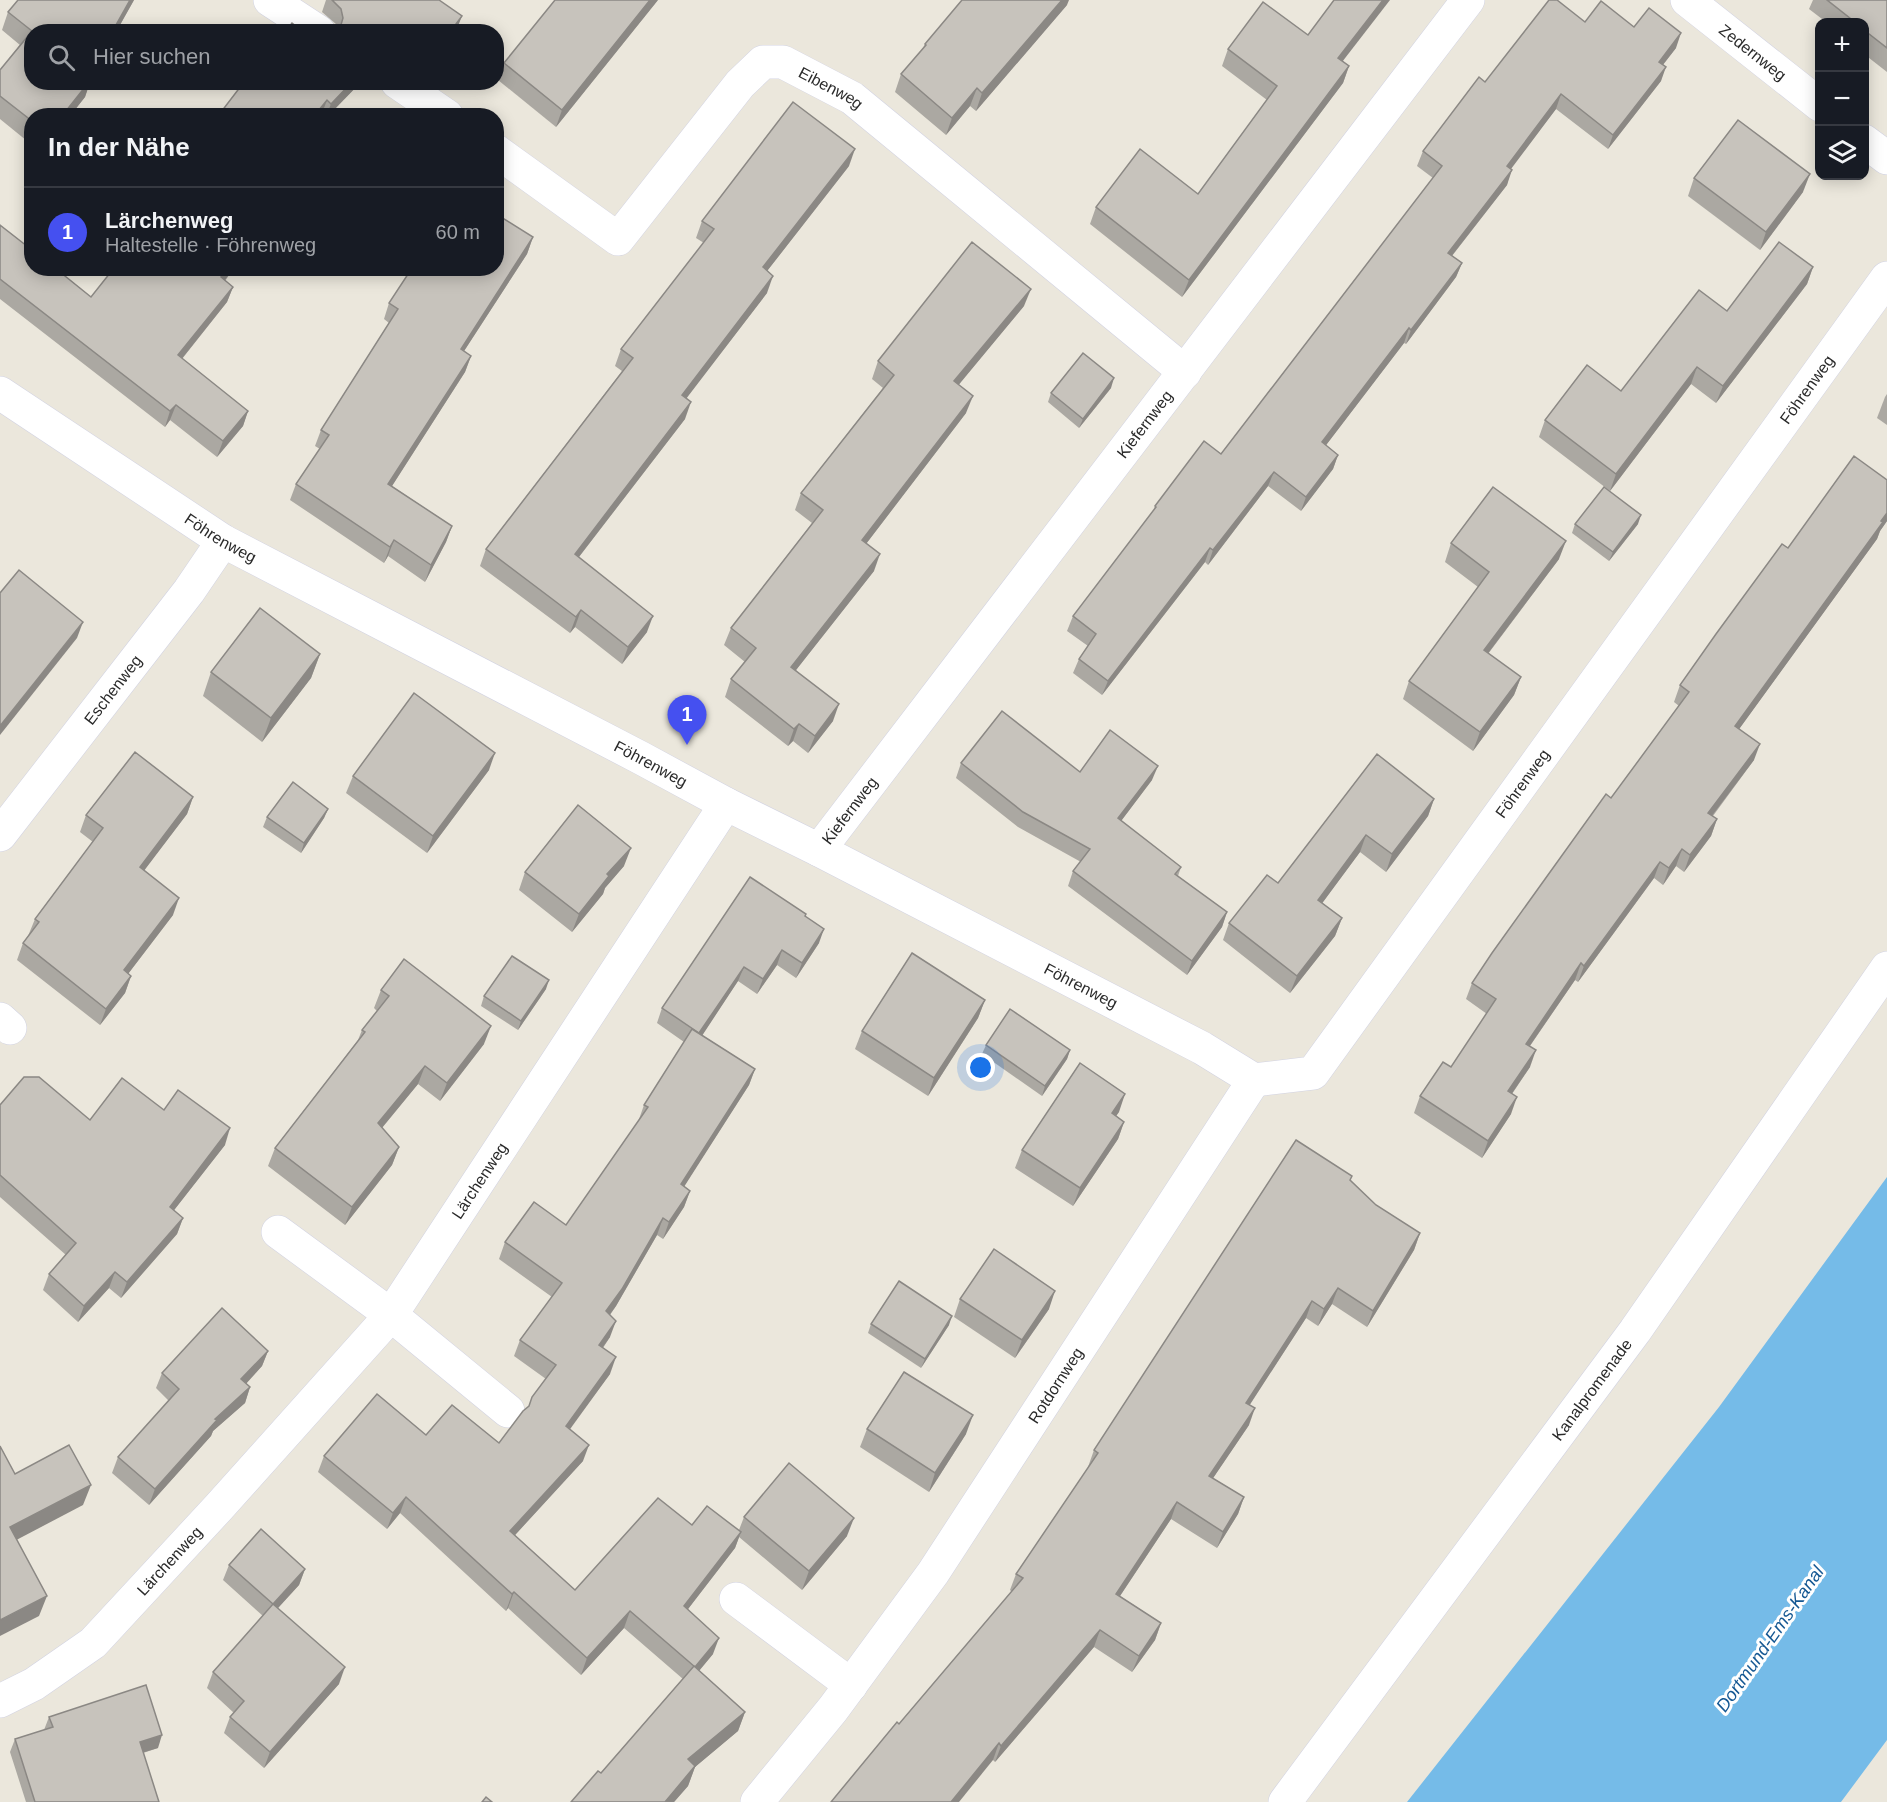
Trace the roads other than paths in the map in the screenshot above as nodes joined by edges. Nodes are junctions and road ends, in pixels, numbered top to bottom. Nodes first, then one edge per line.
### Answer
1 (270, 0) edge
2 (1468, 0) edge
3 (1687, 0) edge
4 (307, 24) edge
5 (409, 90) edge
6 (1815, 101) edge
7 (435, 108) edge
8 (1869, 145) edge
9 (504, 157) edge
10 (1887, 159) edge
11 (1887, 278) edge
12 (1185, 372) junction
13 (0, 393) edge
14 (223, 541) junction
15 (726, 804) junction
16 (0, 835) edge
17 (819, 850) junction
18 (1887, 968) edge
19 (1254, 1080) junction
20 (278, 1232) dead end
21 (391, 1315) junction
22 (508, 1411) dead end
23 (736, 1599) dead end
24 (851, 1685) junction
25 (0, 1701) edge
26 (757, 1802) edge
27 (1285, 1802) edge

1 - 4 street
2 - 12 street, Kiefernweg
3 - 6 street, Zedernweg
5 - 7 street
8 - 10 street
9 - 12 street, Eibenweg
11 - 19 street, Föhrenweg
12 - 17 street, Kiefernweg
13 - 14 street, Föhrenweg
14 - 15 street, Föhrenweg
14 - 16 street, Eschenweg
15 - 17 street, Föhrenweg
15 - 21 street, Lärchenweg
17 - 19 street, Föhrenweg
18 - 27 street, Kanalpromenade
19 - 24 street, Rotdornweg
20 - 21 street
21 - 22 street
21 - 25 street, Lärchenweg
23 - 24 street
24 - 26 street, Rotdornweg

